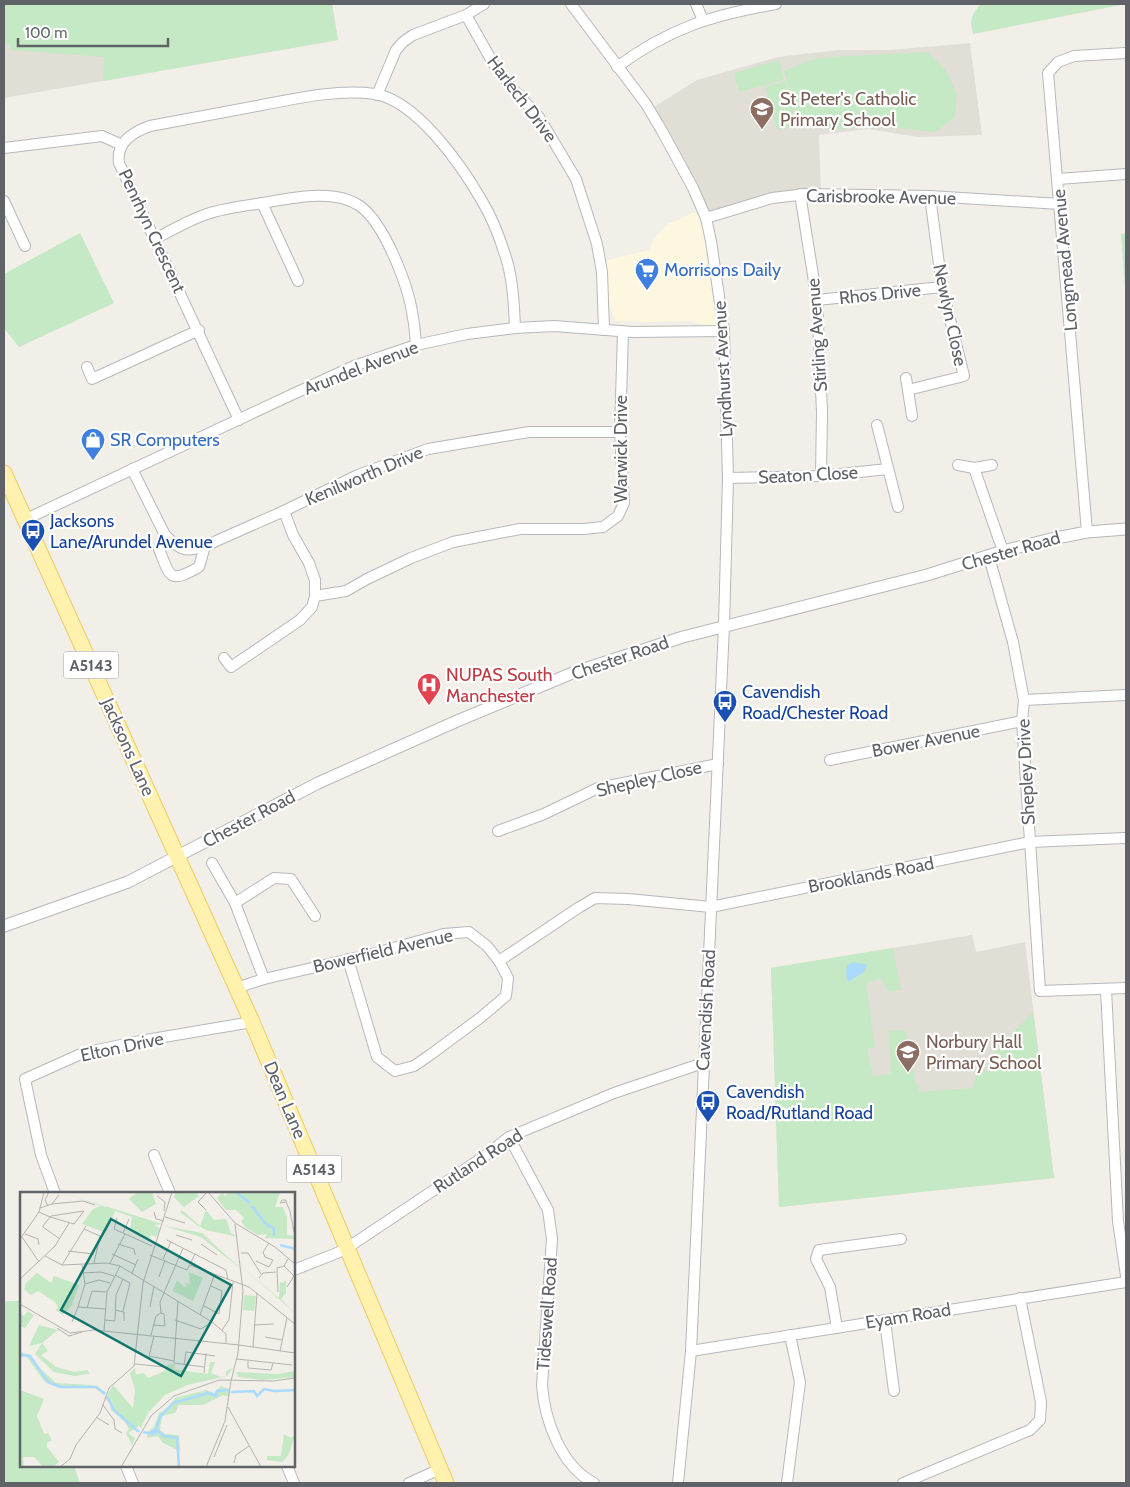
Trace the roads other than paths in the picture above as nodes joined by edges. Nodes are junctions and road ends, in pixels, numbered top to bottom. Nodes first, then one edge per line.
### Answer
1 (484, 4) edge
2 (571, 4) edge
3 (696, 4) edge
4 (776, 4) edge
5 (466, 15) junction
6 (703, 20) junction
7 (1126, 53) edge
8 (617, 67) junction
9 (377, 95) junction
10 (122, 145) junction
11 (4, 148) edge
12 (1126, 174) edge
13 (1058, 179) junction
14 (800, 194) junction
15 (930, 196) junction
16 (4, 201) edge
17 (262, 203) junction
18 (1060, 204) junction
19 (706, 218) junction
20 (155, 239) junction
21 (25, 246) dead end
22 (298, 281) dead end
23 (942, 287) junction
24 (817, 300) junction
25 (515, 328) junction
26 (199, 330) junction
27 (604, 330) junction
28 (724, 331) junction
29 (623, 332) junction
30 (416, 344) junction
31 (87, 367) dead end
32 (906, 378) dead end
33 (908, 390) junction
34 (912, 416) dead end
35 (239, 420) junction
36 (877, 426) dead end
37 (620, 432) junction
38 (958, 465) dead end
39 (992, 465) dead end
40 (974, 468) junction
41 (132, 469) junction
42 (888, 469) junction
43 (4, 473) edge
44 (821, 476) junction
45 (728, 478) junction
46 (898, 507) dead end
47 (284, 511) junction
48 (24, 520) junction
49 (1126, 529) edge
50 (1087, 532) junction
51 (165, 535) junction
52 (205, 546) junction
53 (1003, 552) junction
54 (989, 557) junction
55 (315, 596) junction
56 (724, 625) junction
57 (236, 677) dead end
58 (1126, 696) edge
59 (1024, 700) junction
60 (1022, 721) junction
61 (830, 760) dead end
62 (718, 764) junction
63 (498, 831) dead end
64 (1126, 838) edge
65 (1030, 842) junction
66 (178, 857) junction
67 (212, 863) dead end
68 (235, 903) junction
69 (712, 907) junction
70 (314, 916) dead end
71 (4, 926) edge
72 (348, 959) junction
73 (499, 961) junction
74 (264, 979) junction
75 (236, 988) junction
76 (1126, 988) edge
77 (1106, 990) junction
78 (252, 1022) junction
79 (703, 1063) junction
80 (509, 1137) junction
81 (154, 1155) dead end
82 (56, 1192) edge
83 (170, 1192) edge
84 (900, 1238) dead end
85 (347, 1248) junction
86 (295, 1270) edge
87 (1126, 1276) edge
88 (1126, 1282) edge
89 (1020, 1298) junction
90 (885, 1321) junction
91 (837, 1328) junction
92 (790, 1335) junction
93 (690, 1351) junction
94 (894, 1391) dead end
95 (126, 1467) edge
96 (287, 1467) edge
97 (443, 1476) edge
98 (133, 1483) edge
99 (294, 1483) edge
100 (409, 1483) edge
101 (594, 1483) edge
102 (678, 1483) edge
103 (787, 1483) edge
104 (903, 1483) edge

1 - 5 street
2 - 8 street, Lyndhurst Avenue
3 - 6 street
4 - 6 street
5 - 9 street
5 - 27 street, Harlech Drive
6 - 8 street
7 - 13 street, Longmead Avenue
8 - 19 street, Lyndhurst Avenue
9 - 10 street, Penrhyn Crescent
9 - 25 street
10 - 11 street
10 - 20 street, Penrhyn Crescent
12 - 13 street
13 - 18 street, Longmead Avenue
14 - 15 street, Carisbrooke Avenue
14 - 19 street, Carisbrooke Avenue
14 - 24 street, Stirling Avenue
15 - 18 street, Carisbrooke Avenue
15 - 23 street, Newlyn Close
16 - 21 street
17 - 20 street
17 - 22 street
17 - 30 street
18 - 50 street, Longmead Avenue
19 - 28 street, Lyndhurst Avenue
20 - 26 street, Penrhyn Crescent
23 - 24 street, Rhos Drive
23 - 33 street, Newlyn Close
24 - 44 street, Stirling Avenue
25 - 27 street, Arundel Avenue
25 - 30 street, Arundel Avenue
26 - 31 street
26 - 35 street, Penrhyn Crescent
27 - 29 street, Arundel Avenue
28 - 29 street, Arundel Avenue
28 - 45 street, Lyndhurst Avenue
29 - 37 street, Warwick Drive
30 - 35 street, Arundel Avenue
32 - 33 street
33 - 34 street
35 - 41 street, Arundel Avenue
36 - 42 street
37 - 47 street, Kenilworth Drive
37 - 55 street, Warwick Drive
38 - 40 street
39 - 40 street
40 - 53 street
41 - 48 street, Arundel Avenue
41 - 51 street, Kenilworth Drive
42 - 44 street, Seaton Close
42 - 46 street
43 - 48 main road, Jacksons Lane / A5143
44 - 45 street, Seaton Close
45 - 56 street, Lyndhurst Avenue
47 - 52 street, Kenilworth Drive
47 - 55 street
48 - 66 main road, Jacksons Lane / A5143
49 - 50 street, Chester Road
50 - 53 street, Chester Road
51 - 52 street, Kenilworth Drive
51 - 52 street
53 - 54 street, Chester Road
54 - 56 street, Chester Road
54 - 59 street, Shepley Drive
55 - 57 street
56 - 62 street, Cavendish Road
56 - 66 street, Chester Road
58 - 59 street
59 - 60 street, Shepley Drive
60 - 61 street, Bower Avenue
60 - 65 street, Shepley Drive
62 - 63 street, Shepley Close
62 - 69 street, Cavendish Road
64 - 65 street, Brooklands Road
65 - 69 street, Brooklands Road
65 - 77 street, Shepley Drive
66 - 71 street, Chester Road
66 - 75 main road, Dean Lane / A5143
67 - 68 street
68 - 70 street
68 - 74 street
69 - 73 street
69 - 79 street, Cavendish Road
72 - 73 street, Bowerfield Avenue
72 - 73 street
72 - 74 street, Bowerfield Avenue
74 - 75 street, Bowerfield Avenue
75 - 78 main road, Dean Lane / A5143
76 - 77 street
77 - 87 street
78 - 82 street, Elton Drive
78 - 85 main road, Dean Lane / A5143
79 - 80 street, Rutland Road
79 - 93 street, Cavendish Road
80 - 85 street, Rutland Road
80 - 101 street, Tideswell Road
81 - 83 street
84 - 91 street
85 - 86 street, Rutland Road
85 - 97 main road, Dean Lane / A5143
88 - 89 street, Eyam Road
89 - 90 street, Eyam Road
89 - 104 street
90 - 91 street, Eyam Road
90 - 94 street
91 - 92 street, Eyam Road
92 - 93 street, Eyam Road
92 - 103 street
93 - 102 street, Cavendish Road
95 - 98 street
96 - 99 street
97 - 100 street

